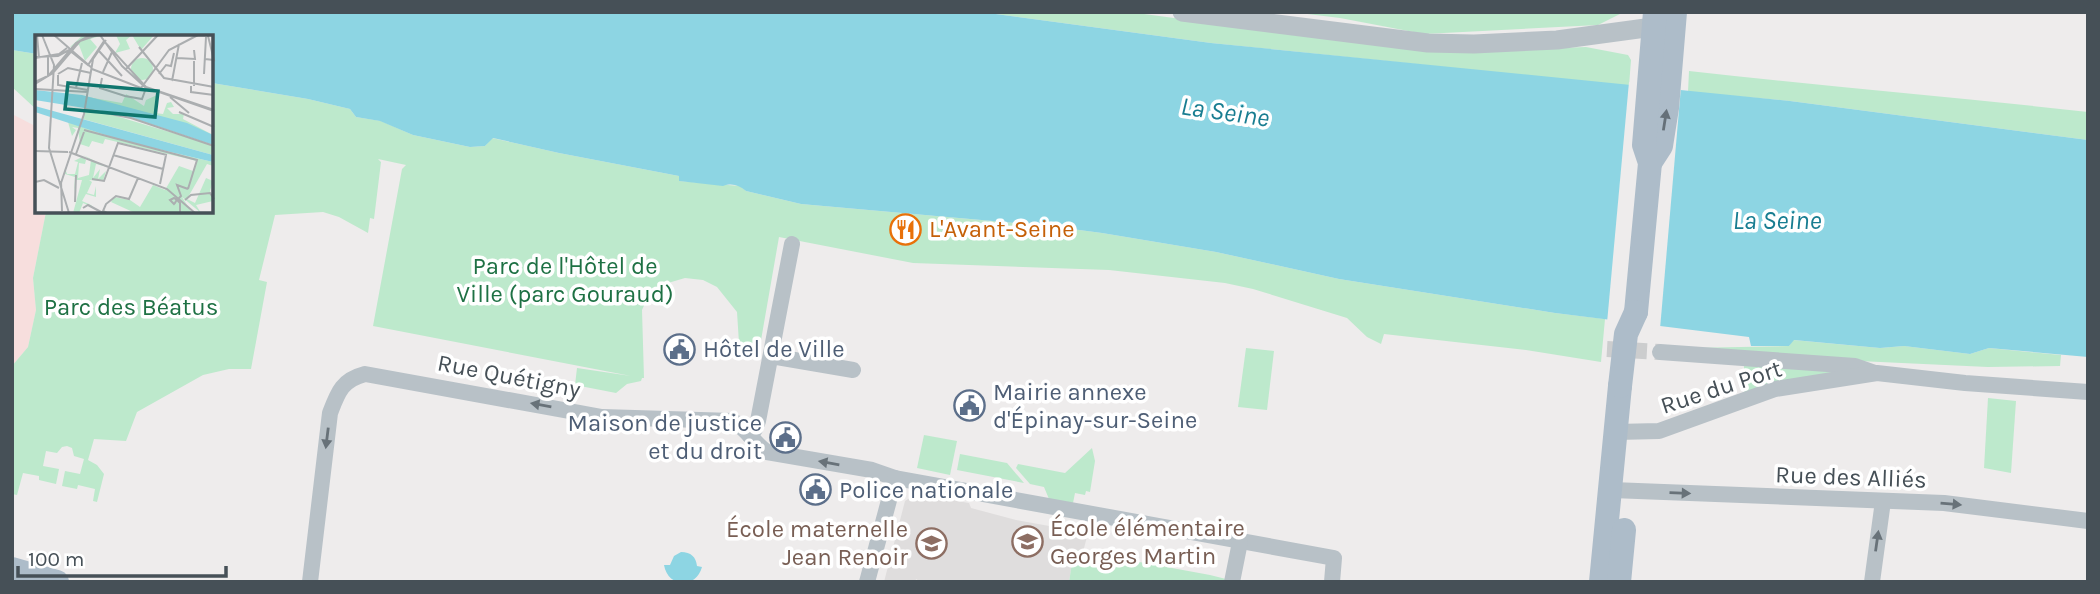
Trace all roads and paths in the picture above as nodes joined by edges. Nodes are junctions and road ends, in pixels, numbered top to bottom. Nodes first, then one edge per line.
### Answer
1 (1182, 12) edge
2 (1664, 20) edge
3 (792, 244) dead end
4 (1660, 352) tunnel mouth
5 (771, 356) junction
6 (853, 370) dead end
7 (1877, 373) junction
8 (2088, 392) edge
9 (1624, 432) junction
10 (750, 436) junction
11 (895, 478) junction
12 (1620, 490) junction
13 (1882, 501) junction
14 (2088, 521) edge
15 (1240, 542) junction
16 (12, 569) edge
17 (57, 582) edge
18 (310, 582) edge
19 (867, 582) edge
20 (1233, 582) edge
21 (1332, 582) edge
22 (1601, 582) edge
23 (1619, 582) edge
24 (1871, 582) edge

1 - 2 street
2 - 9 main road, bridge
3 - 5 street
4 - 7 street
5 - 6 street
5 - 10 street
7 - 8 street, Rue du Port
7 - 9 street, Rue du Port
9 - 12 main road
11 -> 10 street, Rue Quétigny
10 -> 18 street, Rue Quétigny
11 - 15 street, Rue Quétigny
11 - 19 street
12 -> 13 street, Rue des Alliés
12 - 22 main road
12 - 23 main road
13 -> 14 street, Rue des Alliés
24 -> 13 street
15 - 20 street
15 - 21 street, Rue Quétigny
16 - 17 main road

